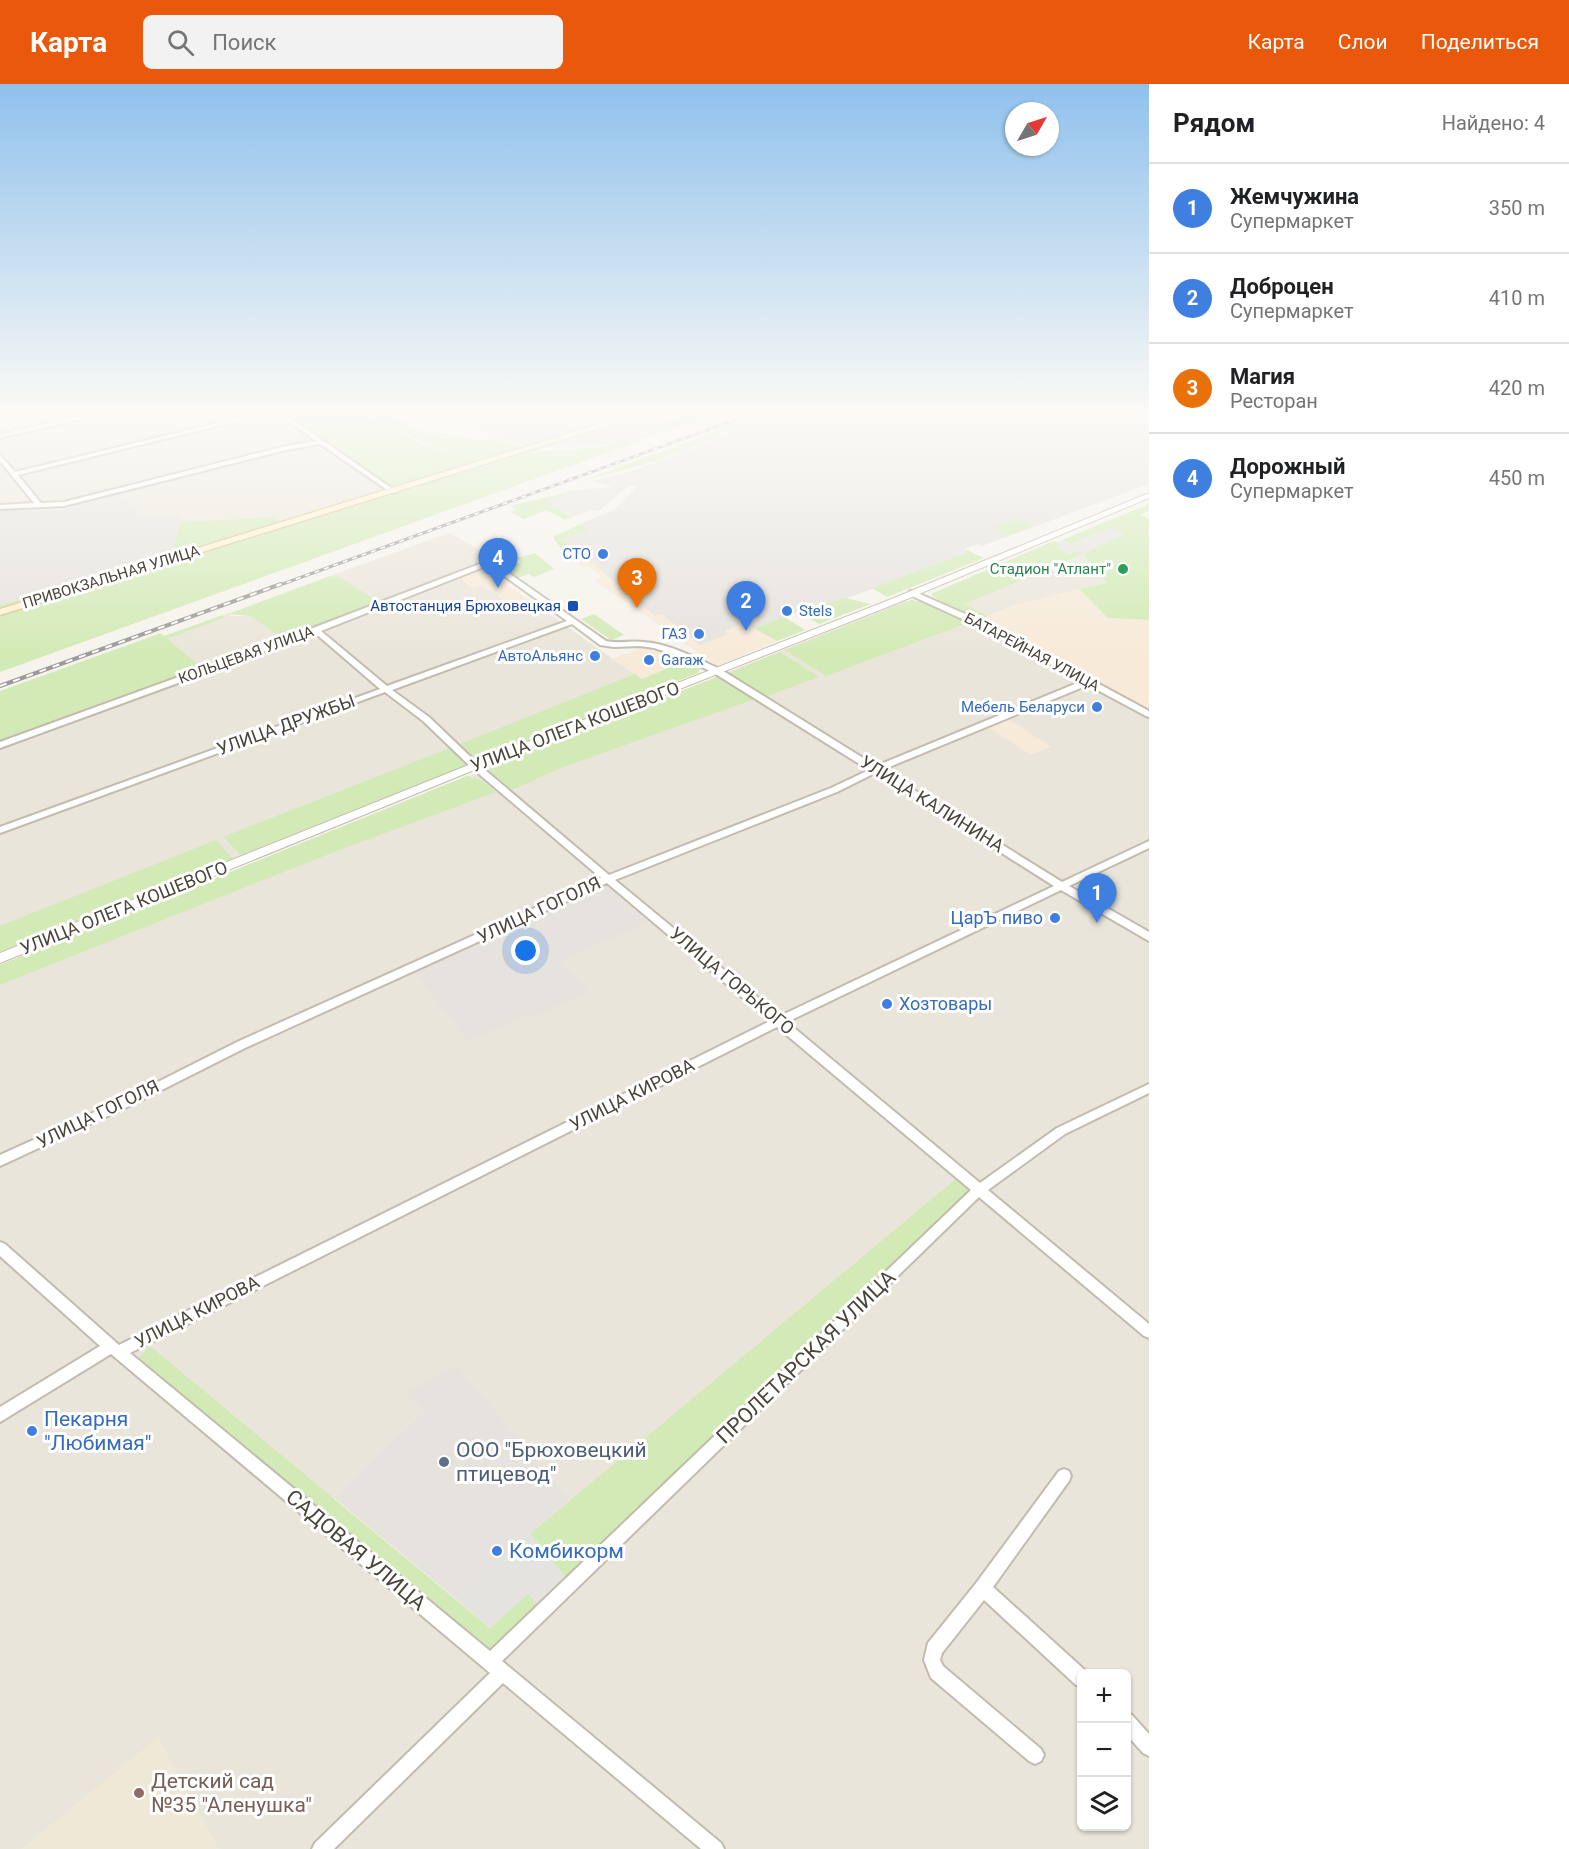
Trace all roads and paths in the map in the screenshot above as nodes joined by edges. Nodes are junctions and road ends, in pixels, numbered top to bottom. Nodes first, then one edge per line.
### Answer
1 (31, 494) edge
2 (101, 494) edge
3 (386, 494) edge
4 (1149, 495) edge
5 (40, 506) junction
6 (0, 507) edge
7 (490, 562) joint
8 (914, 593) junction
9 (0, 612) edge
10 (573, 621) junction
11 (316, 630) junction
12 (717, 671) junction
13 (1088, 682) junction
14 (385, 689) junction
15 (1149, 714) edge
16 (0, 745) edge
17 (475, 766) junction
18 (877, 769) junction
19 (0, 830) edge
20 (1149, 844) edge
21 (608, 879) junction
22 (1060, 885) junction
23 (1149, 937) edge
24 (0, 958) edge
25 (780, 1021) junction
26 (1149, 1089) edge
27 (0, 1161) edge
28 (979, 1190) junction
29 (0, 1248) edge
30 (1149, 1332) edge
31 (115, 1349) junction
32 (0, 1415) edge
33 (1064, 1476) dead end
34 (983, 1588) junction
35 (497, 1667) junction
36 (1077, 1674) edge
37 (1128, 1723) edge
38 (1149, 1747) edge
39 (1035, 1755) dead end
40 (321, 1849) edge
41 (715, 1849) edge

1 - 5 street
2 - 5 street
3 - 9 main road, ПРИВОКЗАЛЬНАЯ УЛИЦА
4 - 8 street, УЛИЦА ОЛЕГА КОШЕВОГО
5 - 6 street
7 - 10 street, УЛИЦА КАЛИНИНА
7 - 11 street, КОЛЬЦЕВАЯ УЛИЦА
8 - 12 street, УЛИЦА ОЛЕГА КОШЕВОГО
8 - 13 street, БАТАРЕЙНАЯ УЛИЦА
10 - 12 street, УЛИЦА КАЛИНИНА
10 - 14 street, УЛИЦА ДРУЖБЫ
11 - 14 street, УЛИЦА ГОРЬКОГО
11 - 16 street, КОЛЬЦЕВАЯ УЛИЦА
12 - 17 street, УЛИЦА ОЛЕГА КОШЕВОГО
12 - 18 street, УЛИЦА КАЛИНИНА
13 - 15 street, БАТАРЕЙНАЯ УЛИЦА
13 - 18 street, УЛИЦА ГОГОЛЯ
14 - 17 street, УЛИЦА ГОРЬКОГО
14 - 19 street, УЛИЦА ДРУЖБЫ
17 - 21 street, УЛИЦА ГОРЬКОГО
17 - 24 street, УЛИЦА ОЛЕГА КОШЕВОГО
18 - 21 street, УЛИЦА ГОГОЛЯ
18 - 22 street, УЛИЦА КАЛИНИНА
20 - 22 street, УЛИЦА КИРОВА
21 - 25 street, УЛИЦА ГОРЬКОГО
21 - 27 street, УЛИЦА ГОГОЛЯ
22 - 23 street, УЛИЦА КАЛИНИНА
22 - 25 street, УЛИЦА КИРОВА
25 - 28 street, УЛИЦА ГОРЬКОГО
25 - 31 street, УЛИЦА КИРОВА
26 - 28 street, ПРОЛЕТАРСКАЯ УЛИЦА
28 - 30 street, УЛИЦА ГОРЬКОГО
28 - 35 street, ПРОЛЕТАРСКАЯ УЛИЦА
29 - 31 street, САДОВАЯ УЛИЦА
31 - 32 street, УЛИЦА КИРОВА
31 - 35 street, САДОВАЯ УЛИЦА
33 - 34 street
34 - 36 street
34 - 39 street
35 - 40 street, ПРОЛЕТАРСКАЯ УЛИЦА
35 - 41 street, САДОВАЯ УЛИЦА
37 - 38 street

